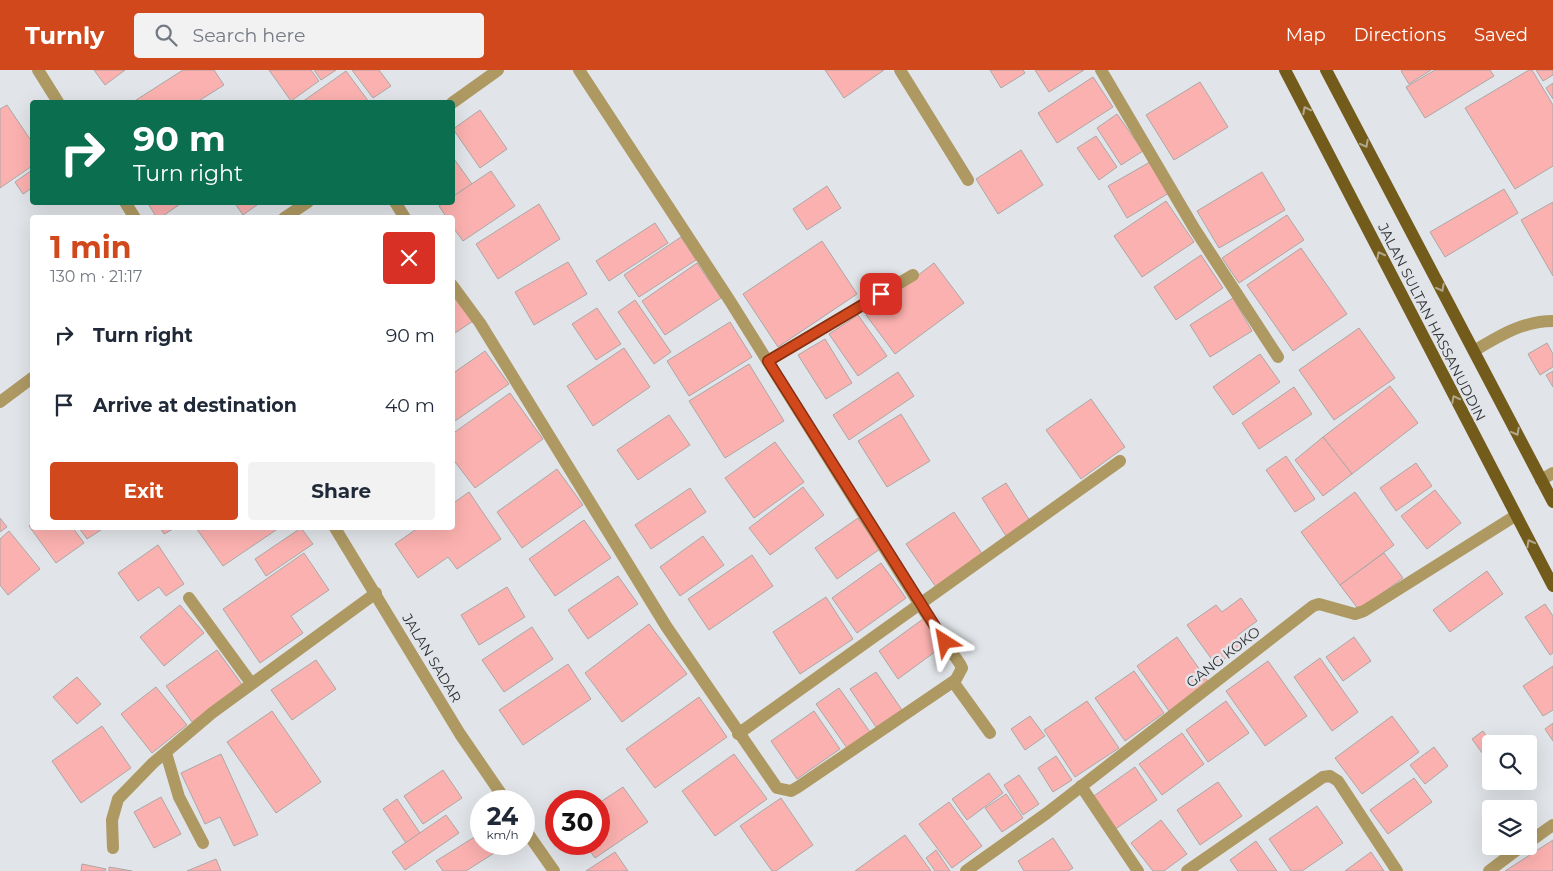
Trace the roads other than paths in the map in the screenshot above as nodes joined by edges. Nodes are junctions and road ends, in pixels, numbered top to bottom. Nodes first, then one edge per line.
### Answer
1 (38, 70) edge
2 (498, 70) edge
3 (579, 70) edge
4 (900, 70) edge
5 (1101, 70) edge
6 (1285, 70) edge
7 (1326, 70) edge
8 (57, 100) edge
9 (455, 101) edge
10 (968, 180) dead end
11 (304, 205) edge
12 (288, 215) edge
13 (913, 275) dead end
14 (455, 289) edge
15 (1553, 321) edge
16 (1474, 351) junction
17 (1278, 357) dead end
18 (768, 361) junction
19 (30, 380) edge
20 (0, 402) edge
21 (1120, 461) dead end
22 (1553, 473) edge
23 (1542, 480) junction
24 (1553, 502) edge
25 (1515, 516) junction
26 (336, 530) edge
27 (1553, 586) edge
28 (376, 593) junction
29 (189, 598) dead end
30 (920, 605) junction
31 (954, 681) junction
32 (251, 684) junction
33 (990, 733) dead end
34 (738, 734) junction
35 (166, 753) junction
36 (1081, 786) junction
37 (498, 790) edge
38 (1553, 825) edge
39 (1537, 836) edge
40 (204, 843) dead end
41 (535, 844) edge
42 (113, 848) dead end
43 (1510, 855) edge
44 (554, 871) edge
45 (966, 871) edge
46 (1138, 871) edge
47 (1186, 871) edge
48 (1397, 871) edge
49 (1489, 871) edge

1 - 8 street
2 - 9 street
3 - 18 street
4 - 10 street
5 - 17 street
25 -> 6 main road, JALAN SULTAN HASSANUDDIN
7 -> 16 main road, JALAN SULTAN HASSANUDDIN
11 - 12 street
13 - 18 street
14 - 34 street
15 - 16 street
16 -> 23 main road, JALAN SULTAN HASSANUDDIN
18 - 30 street
19 - 20 street
21 - 30 street
22 - 23 street
23 - 24 main road, JALAN SULTAN HASSANUDDIN
27 -> 25 main road, JALAN SULTAN HASSANUDDIN
25 - 36 street, GANG KOKO
26 - 28 street, JALAN SADAR
28 - 32 street
28 - 37 street, JALAN SADAR
29 - 32 street
30 - 31 street
30 - 34 street
31 - 33 street
31 - 34 street
32 - 35 street
35 - 40 street
35 - 42 street
36 - 45 street, GANG KOKO
36 - 46 street
38 - 39 street
41 - 44 street
43 - 49 street
47 - 48 street

